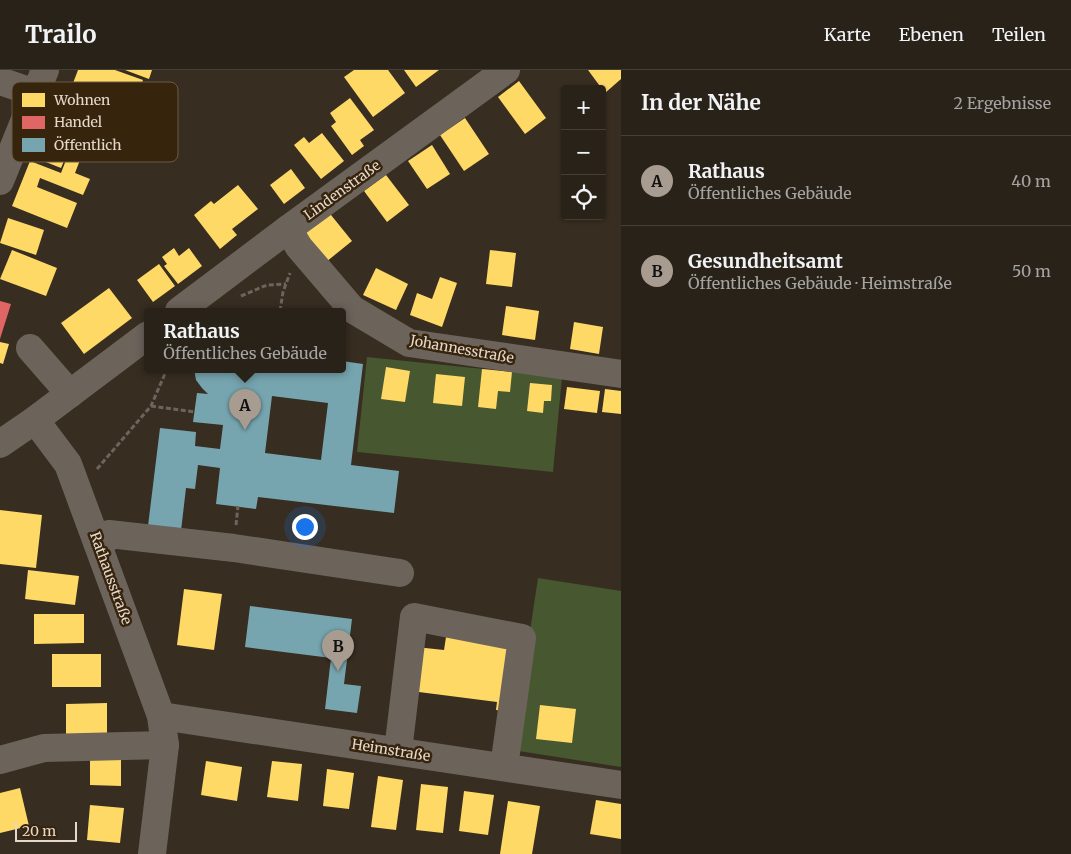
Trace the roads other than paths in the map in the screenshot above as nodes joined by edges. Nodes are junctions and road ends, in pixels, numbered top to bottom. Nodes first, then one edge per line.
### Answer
1 (506, 70) edge
2 (0, 80) edge
3 (40, 82) edge
4 (12, 151) edge
5 (0, 181) edge
6 (294, 238) junction
7 (184, 308) edge
8 (144, 338) edge
9 (30, 348) dead end
10 (621, 374) edge
11 (70, 394) junction
12 (35, 420) junction
13 (0, 444) edge
14 (100, 547) junction
15 (400, 573) dead end
16 (161, 716) junction
17 (165, 746) junction
18 (398, 751) junction
19 (0, 760) edge
20 (504, 767) junction
21 (621, 785) edge
22 (152, 854) edge

1 - 6 street, Lindenstraße
2 - 3 street
4 - 5 street
6 - 7 street, Lindenstraße
6 - 10 street, Johannesstraße
8 - 11 street
9 - 11 street
11 - 12 street
12 - 13 street
12 - 14 street, Rathausstraße
14 - 15 street
14 - 16 street, Rathausstraße
16 - 17 street, Rathausstraße
16 - 18 street, Heimstraße
17 - 19 street
17 - 22 street, Rathausstraße
18 - 20 street, Heimstraße
18 - 20 street
20 - 21 street, Heimstraße

